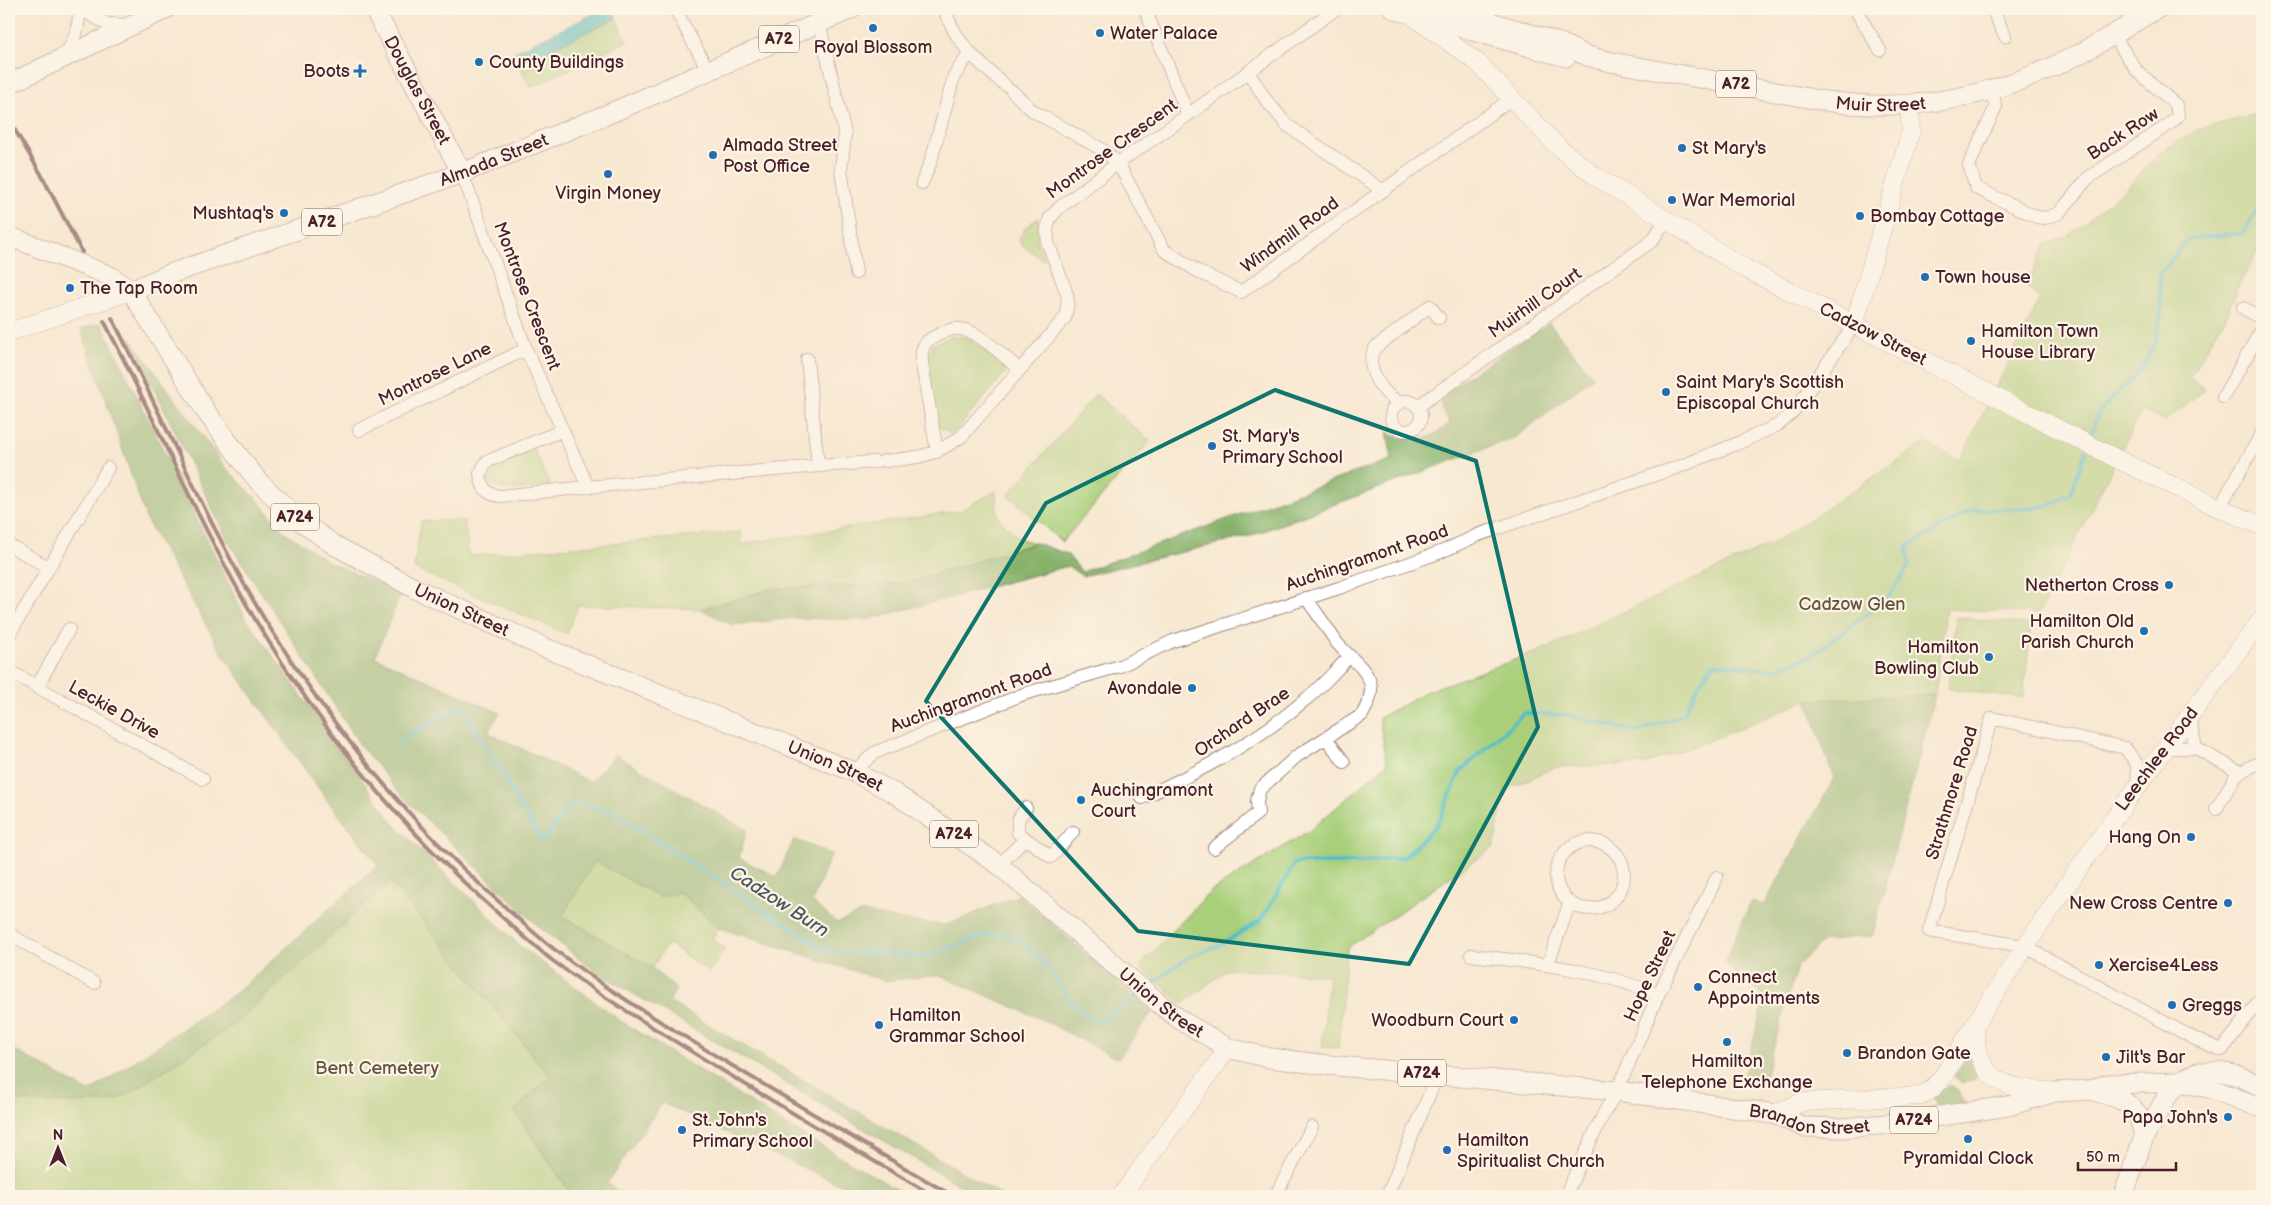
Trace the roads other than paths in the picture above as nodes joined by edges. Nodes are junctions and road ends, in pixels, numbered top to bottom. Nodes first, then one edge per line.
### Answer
1 (80, 9) edge
2 (166, 9) edge
3 (374, 9) edge
4 (675, 9) edge
5 (851, 9) edge
6 (944, 9) edge
7 (1145, 9) edge
8 (1336, 9) edge
9 (1448, 9) edge
10 (1855, 9) edge
11 (1992, 9) edge
12 (2158, 9) edge
13 (1400, 10) edge
14 (819, 22) junction
15 (132, 25) junction
16 (1490, 29) junction
17 (2113, 35) junction
18 (2005, 36) dead end
19 (1880, 50) dead end
20 (969, 54) junction
21 (63, 59) junction
22 (708, 70) junction
23 (1248, 72) junction
24 (9, 84) edge
25 (1991, 91) junction
26 (1511, 99) junction
27 (1909, 105) junction
28 (1188, 115) junction
29 (1118, 163) junction
30 (462, 173) junction
31 (922, 183) dead end
32 (1382, 190) junction
33 (1666, 220) junction
34 (9, 236) edge
35 (856, 273) dead end
36 (131, 291) junction
37 (2243, 308) dead end
38 (1439, 318) dead end
39 (2262, 319) edge
40 (1854, 325) junction
41 (2262, 329) edge
42 (9, 332) edge
43 (526, 349) junction
44 (807, 359) dead end
45 (1019, 368) junction
46 (2223, 396) dead end
47 (1401, 403) junction
48 (1417, 406) junction
49 (359, 430) dead end
50 (563, 430) junction
51 (2262, 432) edge
52 (937, 452) junction
53 (818, 466) junction
54 (108, 468) dead end
55 (588, 487) junction
56 (2219, 508) junction
57 (2262, 526) edge
58 (9, 545) edge
59 (48, 567) junction
60 (1306, 598) junction
61 (2262, 620) edge
62 (69, 629) dead end
63 (9, 634) edge
64 (1349, 657) junction
65 (9, 671) edge
66 (37, 687) junction
67 (2189, 716) junction
68 (1326, 738) junction
69 (2165, 748) junction
70 (2196, 748) junction
71 (2262, 761) edge
72 (1344, 762) dead end
73 (2245, 770) junction
74 (854, 772) junction
75 (2262, 774) edge
76 (203, 779) dead end
77 (2138, 784) junction
78 (1142, 798) dead end
79 (1026, 808) dead end
80 (2216, 809) dead end
81 (1073, 832) dead end
82 (1025, 838) junction
83 (1214, 848) dead end
84 (999, 866) junction
85 (1717, 877) dead end
86 (1570, 902) junction
87 (9, 934) edge
88 (2024, 946) junction
89 (1471, 955) dead end
90 (1548, 964) junction
91 (94, 983) dead end
92 (1658, 995) junction
93 (2262, 997) edge
94 (1974, 1027) junction
95 (1228, 1048) junction
96 (1438, 1074) junction
97 (2179, 1082) junction
98 (2262, 1087) edge
99 (2210, 1088) junction
100 (2088, 1090) junction
101 (1617, 1091) junction
102 (2054, 1092) junction
103 (2262, 1108) edge
104 (1774, 1114) junction
105 (1312, 1126) dead end
106 (2144, 1137) junction
107 (2124, 1194) edge
108 (1122, 1196) edge
109 (1275, 1196) edge
110 (1387, 1196) edge
111 (1565, 1196) edge

1 - 15 street
1 - 21 street
2 - 15 main road
3 - 30 main road, Douglas Street
4 - 22 street
5 - 14 main road, Almada Street / A72
6 - 20 street
7 - 28 street
8 - 23 street, Montrose Crescent
9 - 16 main road, Muir Street / A72
10 - 19 street
11 - 18 street
12 - 17 main road, Muir Street / A72
13 - 16 main road, Muir Street / A72
13 - 26 main road, Muir Street
14 - 22 main road, Almada Street / A72
14 - 35 street
15 - 21 main road
16 - 27 main road, Muir Street / A72
17 - 25 main road, Muir Street / A72
17 - 25 street, Back Row
20 - 29 street
20 - 31 street
21 - 24 main road
22 - 30 main road, Almada Street / A72
23 - 28 street, Montrose Crescent
23 - 32 street
25 - 27 main road, Muir Street / A72
26 - 32 street, Windmill Road
26 - 33 main road, Cadzow Street
27 - 40 main road
28 - 29 street, Montrose Crescent
29 - 32 street, Windmill Road
29 - 45 street, Montrose Crescent
30 - 36 main road, Almada Street / A72
30 - 43 street, Montrose Crescent
33 - 40 main road, Cadzow Street
33 - 48 street, Muirhill Court
34 - 36 main road, A724
36 - 42 main road
36 - 74 main road, Union Street / A724
37 - 39 street
38 - 47 street
40 - 56 main road, Cadzow Street
40 - 60 street, Auchingramont Road
41 - 46 street
43 - 49 street, Montrose Lane
43 - 50 street, Montrose Crescent
44 - 53 street
45 - 52 street, Montrose Crescent
45 - 52 street
47 - 48 street
47 - 48 street
50 - 55 street, Montrose Crescent
50 - 55 street, Montrose Crescent
51 - 56 street
52 - 53 street, Montrose Crescent
53 - 55 street, Montrose Crescent
54 - 59 street
56 - 57 main road, Cadzow Street
58 - 59 street
59 - 63 street
60 - 64 street
60 - 74 street, Auchingramont Road
61 - 67 main road, Leechlee Road
62 - 66 street
64 - 68 street
64 - 78 street, Orchard Brae
65 - 66 street, Leckie Drive
66 - 76 street, Leckie Drive
67 - 69 main road, Leechlee Road
67 - 70 street
68 - 72 street
68 - 83 street
69 - 70 street
69 - 77 main road, Leechlee Road
70 - 73 street
71 - 73 street
73 - 75 street
73 - 80 street
74 - 84 main road, Union Street / A724
77 - 88 main road, Leechlee Road
77 - 88 street, Strathmore Road
79 - 82 street
81 - 82 street
82 - 84 street
84 - 95 main road, Union Street / A724
85 - 92 street, Hope Street
86 - 86 street
86 - 90 street
87 - 91 street
88 - 93 street
88 - 94 main road, Leechlee Road
89 - 90 street
90 - 92 street
92 - 101 street, Hope Street
94 - 102 main road
94 - 104 main road, Leechlee Road
95 - 96 main road, Union Street / A724
95 - 108 main road
96 - 101 main road, Union Street / A724
96 - 110 street
97 - 98 main road
97 - 99 main road, Brandon Street / A724
97 - 100 main road, Brandon Street / A724
97 - 106 main road
99 - 103 main road, Brandon Street
99 - 107 main road
100 - 102 main road, Brandon Street / A724
100 - 106 main road, Brandon Street
101 - 104 main road, Brandon Street / A724
101 - 111 street, Hope Street
102 - 104 main road, Brandon Street / A724
105 - 109 street
106 - 107 main road

